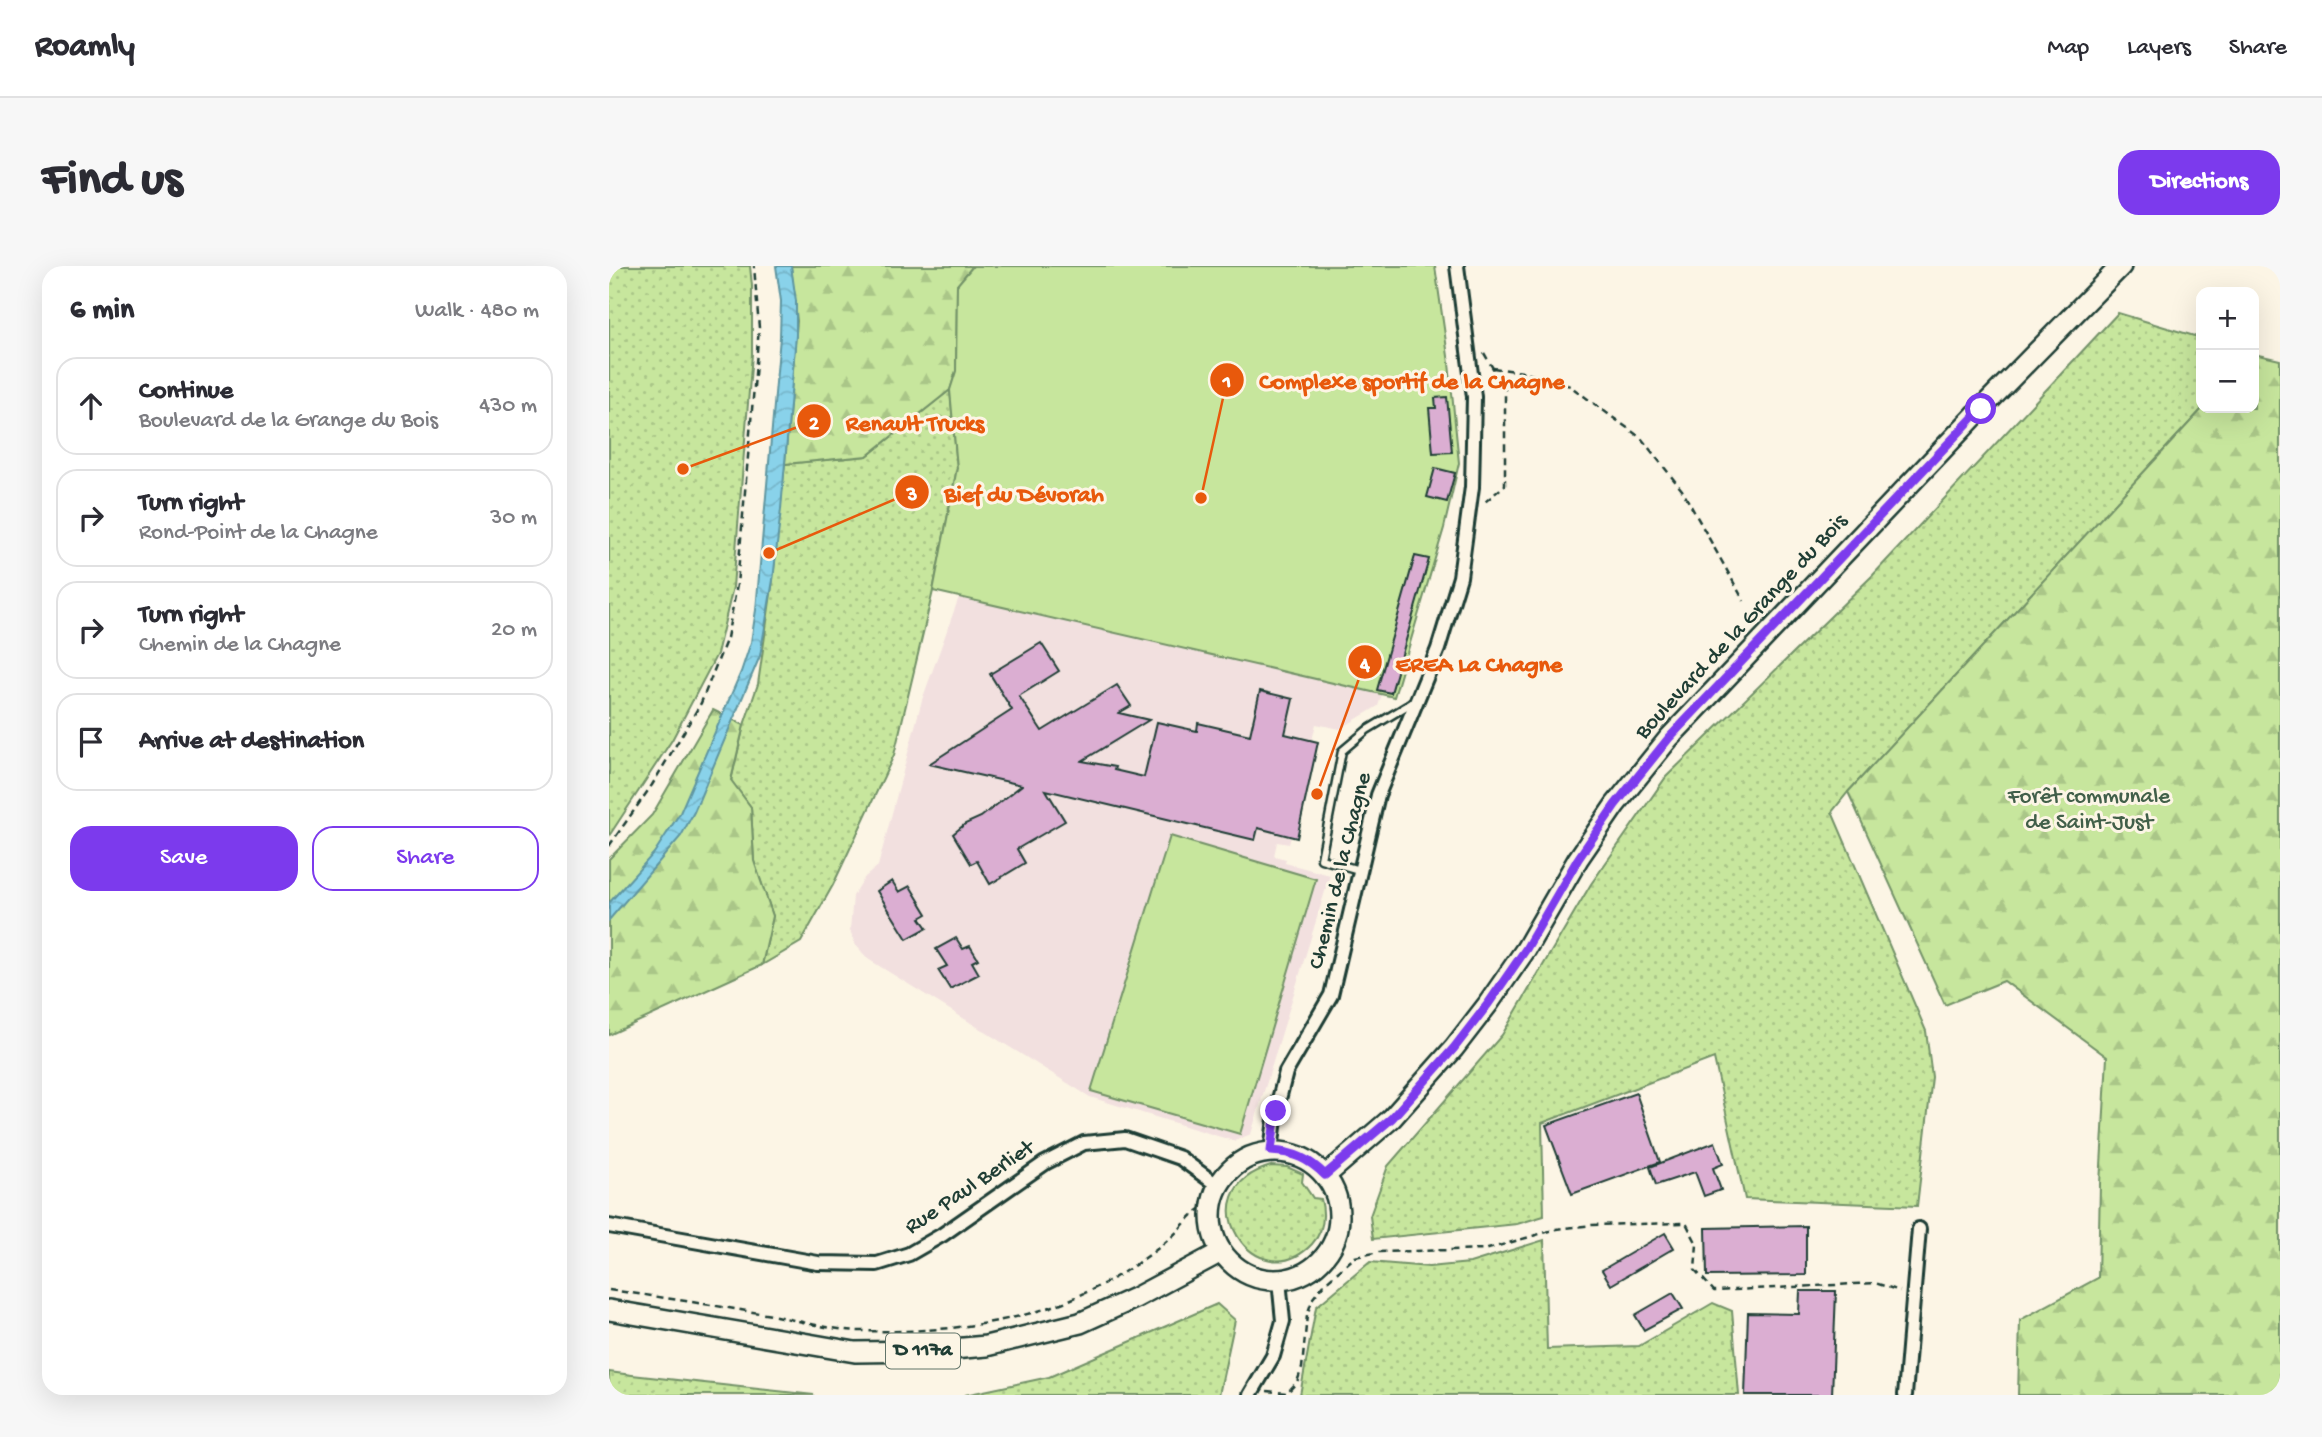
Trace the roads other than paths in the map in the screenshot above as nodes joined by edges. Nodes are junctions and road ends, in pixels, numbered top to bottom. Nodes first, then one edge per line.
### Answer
1 (1457, 266) edge
2 (2121, 266) edge
3 (1417, 700) junction
4 (1359, 870) junction
5 (1271, 1151) junction
6 (1325, 1175) junction
7 (1214, 1194) junction
8 (609, 1226) edge
9 (1919, 1229) dead end
10 (1221, 1252) junction
11 (1279, 1280) junction
12 (609, 1310) edge
13 (1252, 1392) edge
14 (1905, 1395) edge

1 - 3 street, Chemin de la Chagne
2 - 6 main road, Boulevard de la Grange du Bois
3 - 4 street, Chemin de la Chagne
3 - 4 lane
4 - 5 street, Chemin de la Chagne
5 - 6 main road
5 - 7 main road
6 - 11 main road
7 - 8 street, Rue Paul Berliet
7 - 10 main road
9 - 14 street
10 - 11 main road
10 - 12 main road, D 117a
11 - 13 street

